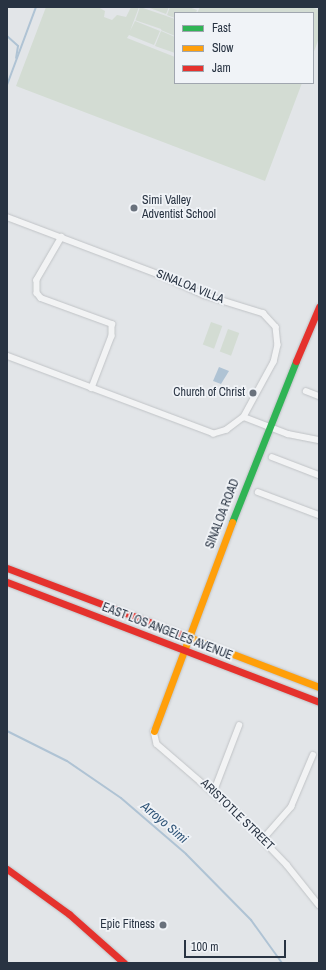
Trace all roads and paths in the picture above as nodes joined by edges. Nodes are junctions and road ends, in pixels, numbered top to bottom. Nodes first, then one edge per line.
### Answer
1 (7, 217) edge
2 (62, 237) junction
3 (319, 307) edge
4 (7, 356) edge
5 (92, 388) junction
6 (306, 391) dead end
7 (319, 396) edge
8 (244, 417) junction
9 (267, 426) junction
10 (319, 440) edge
11 (272, 457) dead end
12 (319, 475) edge
13 (258, 492) dead end
14 (319, 515) edge
15 (7, 568) edge
16 (7, 582) edge
17 (189, 638) junction
18 (185, 651) junction
19 (319, 687) edge
20 (319, 702) edge
21 (239, 726) dead end
22 (154, 731) joint
23 (313, 754) dead end
24 (214, 791) junction
25 (263, 839) junction
26 (7, 869) edge
27 (319, 893) edge
28 (313, 898) junction
29 (319, 905) edge
30 (124, 963) edge

1 - 2 street, SINALOA VILLA
2 - 5 street
2 - 8 street, SINALOA VILLA
3 - 9 main road, SINALOA ROAD
4 - 5 street, SINALOA VILLA
5 - 8 street, SINALOA VILLA
6 - 7 street
8 - 9 street
9 - 10 street
9 - 17 main road, SINALOA ROAD
11 - 12 street
13 - 14 street
15 - 17 main road, EAST LOS ANGELES AVENUE
16 - 18 main road, EAST LOS ANGELES AVENUE
17 - 18 main road, SINALOA ROAD
17 - 19 main road, EAST LOS ANGELES AVENUE
18 - 20 main road, EAST LOS ANGELES AVENUE
18 - 22 main road, SINALOA ROAD
21 - 24 street
22 - 24 street, ARISTOTLE STREET
23 - 25 street
24 - 25 street, ARISTOTLE STREET
25 - 28 street, ARISTOTLE STREET
26 - 30 main road
27 - 28 street
28 - 29 street, ARISTOTLE STREET

